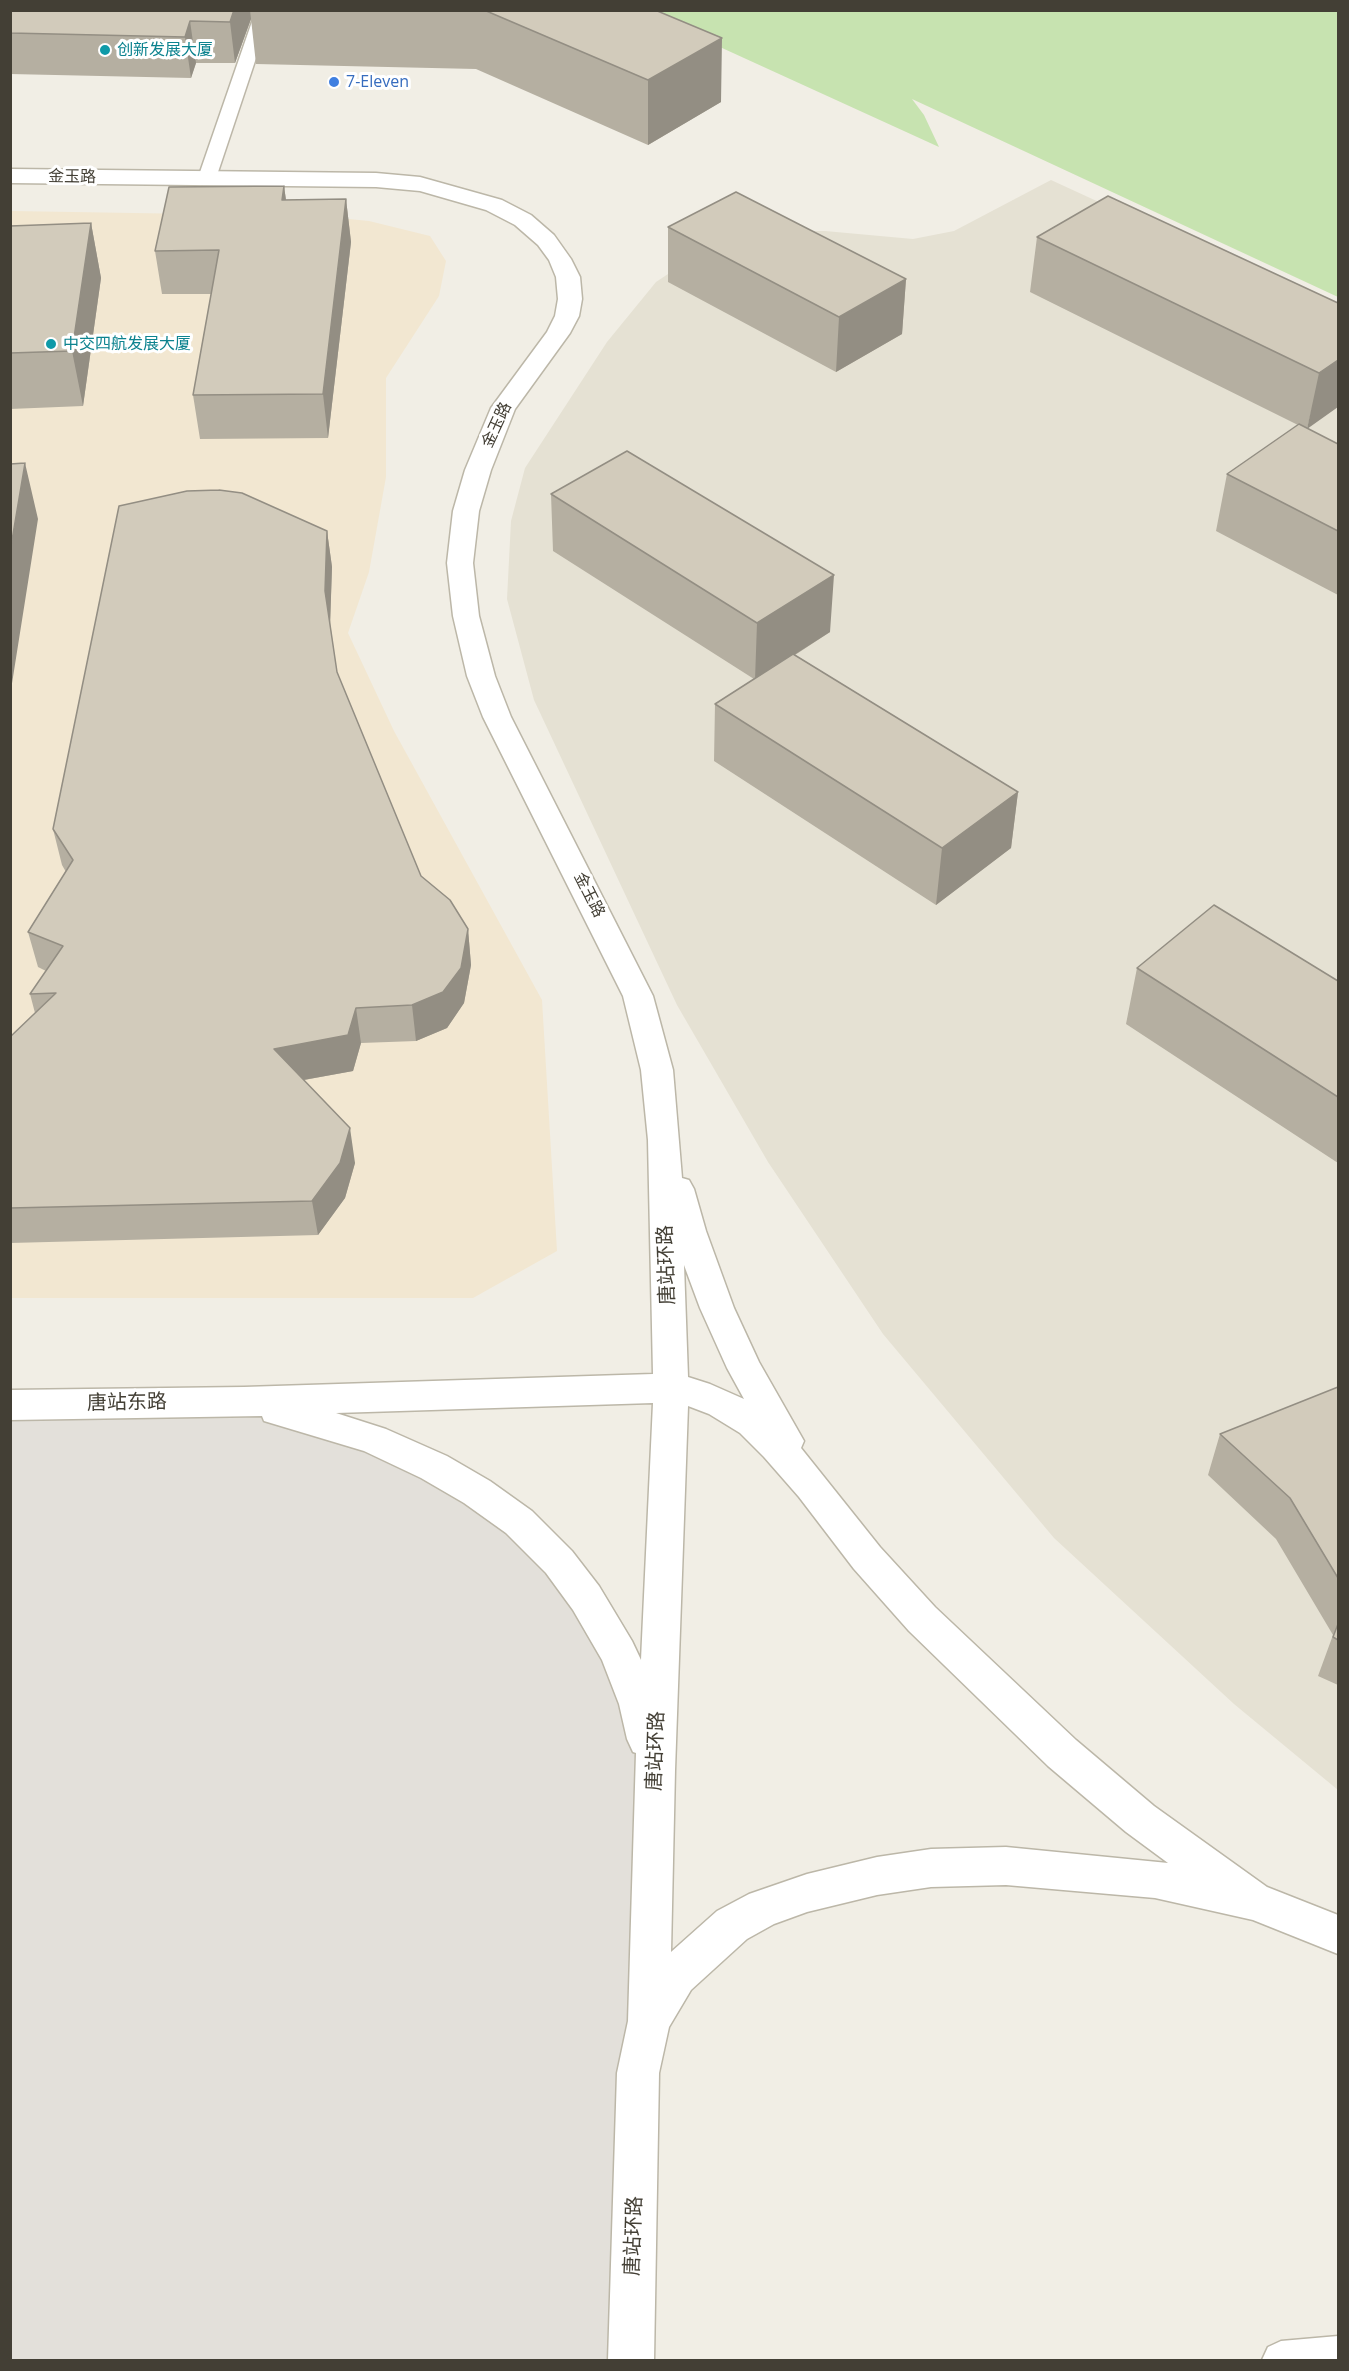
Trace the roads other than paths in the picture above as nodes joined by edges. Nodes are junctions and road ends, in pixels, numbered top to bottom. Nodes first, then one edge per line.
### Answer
1 (264, 10) edge
2 (10, 176) edge
3 (207, 178) junction
4 (664, 1140) junction
5 (670, 1388) junction
6 (243, 1402) junction
7 (10, 1405) edge
8 (812, 1486) junction
9 (656, 1770) junction
10 (1253, 1900) junction
11 (1338, 1934) edge
12 (649, 2021) junction
13 (1338, 2355) edge
14 (631, 2361) edge
15 (1281, 2361) edge

1 - 3 lane
2 - 3 street, 金玉路
3 - 4 street, 金玉路
4 - 5 street, 唐站环路
4 - 8 street
5 - 6 street, 唐站东路
5 - 8 street, 唐站东路
5 - 9 street, 唐站环路
6 - 7 street, 唐站东路
6 - 9 street
8 - 10 street
9 - 12 street, 唐站环路
10 - 11 street
10 - 12 street
12 - 14 street, 唐站环路
13 - 15 lane

